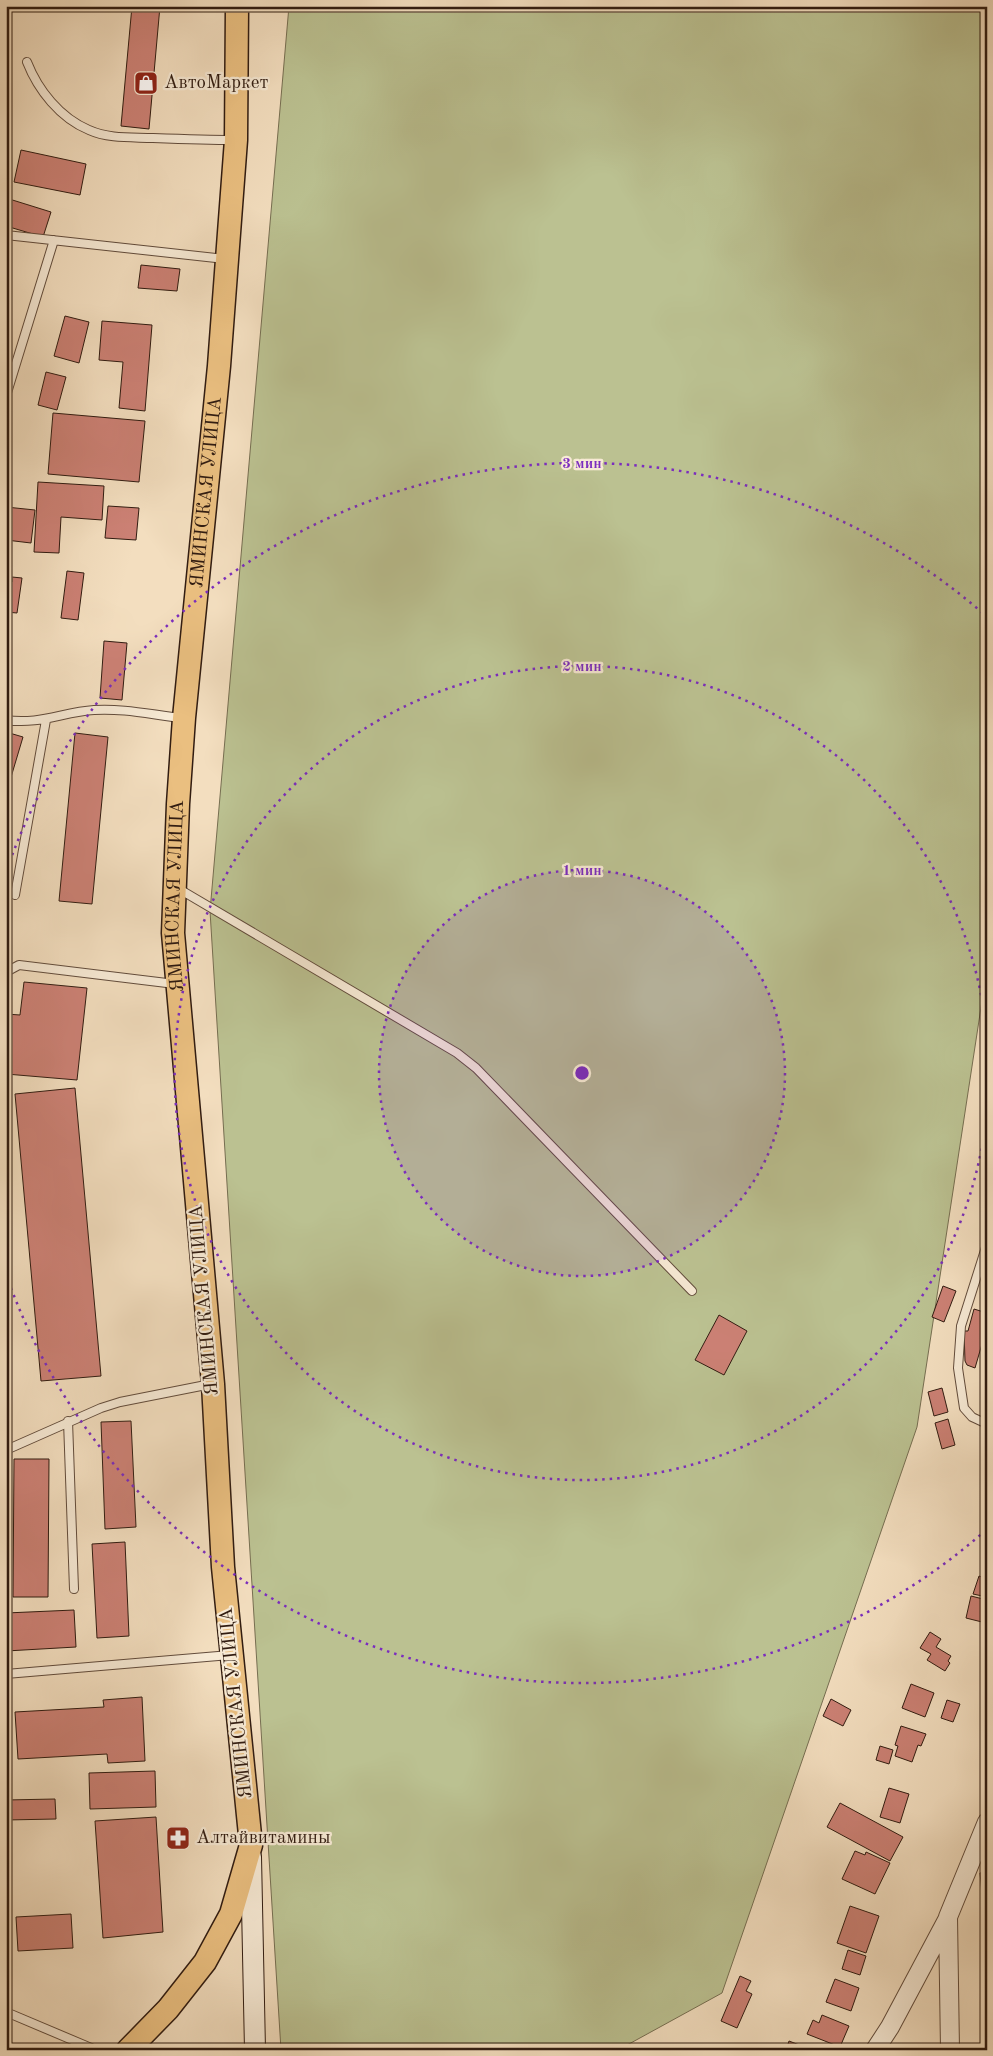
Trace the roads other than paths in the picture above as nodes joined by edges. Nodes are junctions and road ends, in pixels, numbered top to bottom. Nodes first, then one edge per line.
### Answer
1 (238, 6) edge
2 (27, 62) dead end
3 (236, 140) junction
4 (6, 235) edge
5 (54, 240) junction
6 (227, 259) junction
7 (6, 396) edge
8 (184, 718) junction
9 (6, 720) edge
10 (46, 720) junction
11 (175, 887) junction
12 (15, 895) dead end
13 (6, 972) edge
14 (177, 984) junction
15 (987, 1244) edge
16 (692, 1291) dead end
17 (213, 1384) junction
18 (68, 1421) junction
19 (987, 1424) edge
20 (6, 1450) edge
21 (74, 1589) dead end
22 (232, 1655) junction
23 (6, 1674) edge
24 (987, 1822) edge
25 (251, 1845) junction
26 (948, 1917) junction
27 (6, 2012) edge
28 (96, 2050) edge
29 (128, 2050) edge
30 (255, 2050) edge
31 (874, 2050) edge
32 (950, 2050) edge

1 - 3 main road, ЯМИНСКАЯ УЛИЦА
2 - 3 lane
3 - 6 main road, ЯМИНСКАЯ УЛИЦА
4 - 5 lane
5 - 6 lane
5 - 7 lane
6 - 8 main road, ЯМИНСКАЯ УЛИЦА
8 - 10 lane
8 - 11 main road, ЯМИНСКАЯ УЛИЦА
9 - 10 lane
10 - 12 lane
11 - 14 main road, ЯМИНСКАЯ УЛИЦА
11 - 16 lane
13 - 14 lane
14 - 17 main road, ЯМИНСКАЯ УЛИЦА
15 - 19 lane
17 - 18 lane
17 - 22 main road, ЯМИНСКАЯ УЛИЦА
18 - 20 lane
18 - 21 lane
22 - 23 lane
22 - 25 main road, ЯМИНСКАЯ УЛИЦА
24 - 26 street
25 - 29 main road
25 - 30 main road
26 - 31 street
26 - 32 street
27 - 28 lane

